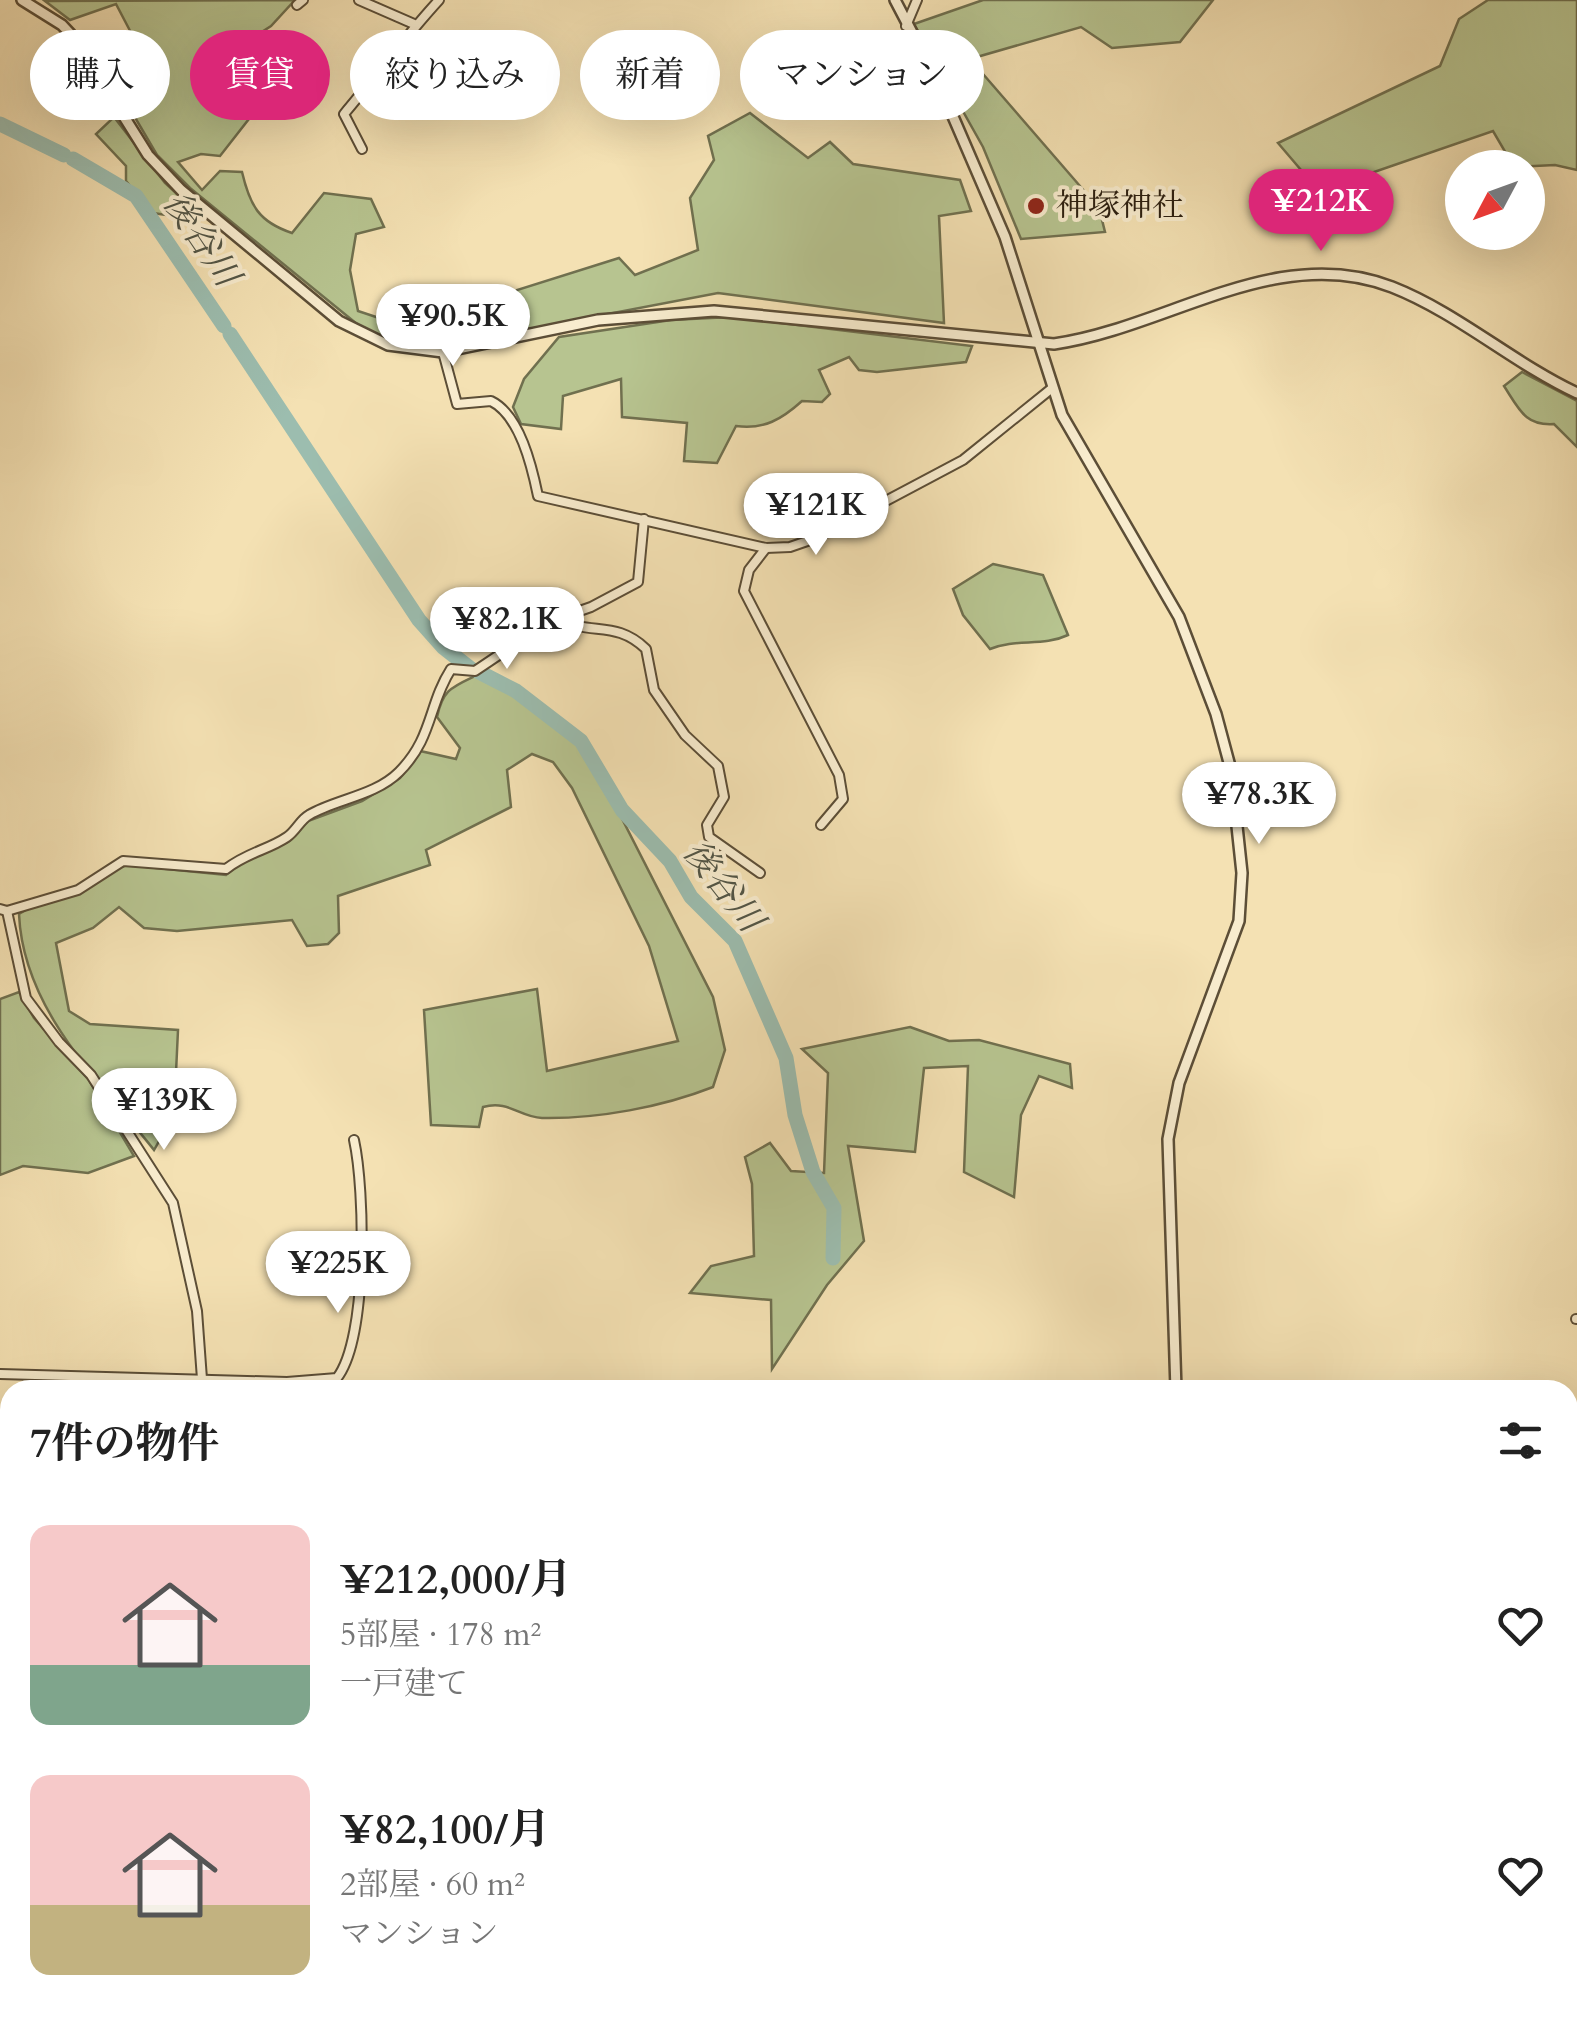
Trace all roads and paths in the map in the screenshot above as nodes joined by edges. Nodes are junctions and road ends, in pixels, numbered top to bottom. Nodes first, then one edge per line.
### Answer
1 (22, 0) edge
2 (359, 0) edge
3 (440, 0) edge
4 (895, 0) edge
5 (918, 0) edge
6 (414, 24) junction
7 (906, 26) junction
8 (362, 149) dead end
9 (1037, 344) junction
10 (443, 352) junction
11 (1051, 390) junction
12 (1577, 393) edge
13 (644, 518) junction
14 (766, 548) junction
15 (557, 618) junction
16 (821, 825) dead end
17 (760, 873) dead end
18 (4, 910) edge
19 (354, 1140) dead end
20 (0, 1374) edge
21 (202, 1379) junction
22 (230, 1380) edge
23 (341, 1380) edge
24 (1176, 1380) edge

1 - 10 street
2 - 6 street
3 - 6 street
4 - 7 street
5 - 7 street
6 - 8 street
7 - 9 street
9 - 10 street
9 - 11 street
9 - 12 street
10 - 13 street
11 - 14 street
11 - 24 street
13 - 14 street
13 - 15 street
14 - 16 street
15 - 17 street
15 - 18 street
18 - 21 street
19 - 23 street
20 - 21 street
21 - 22 street

